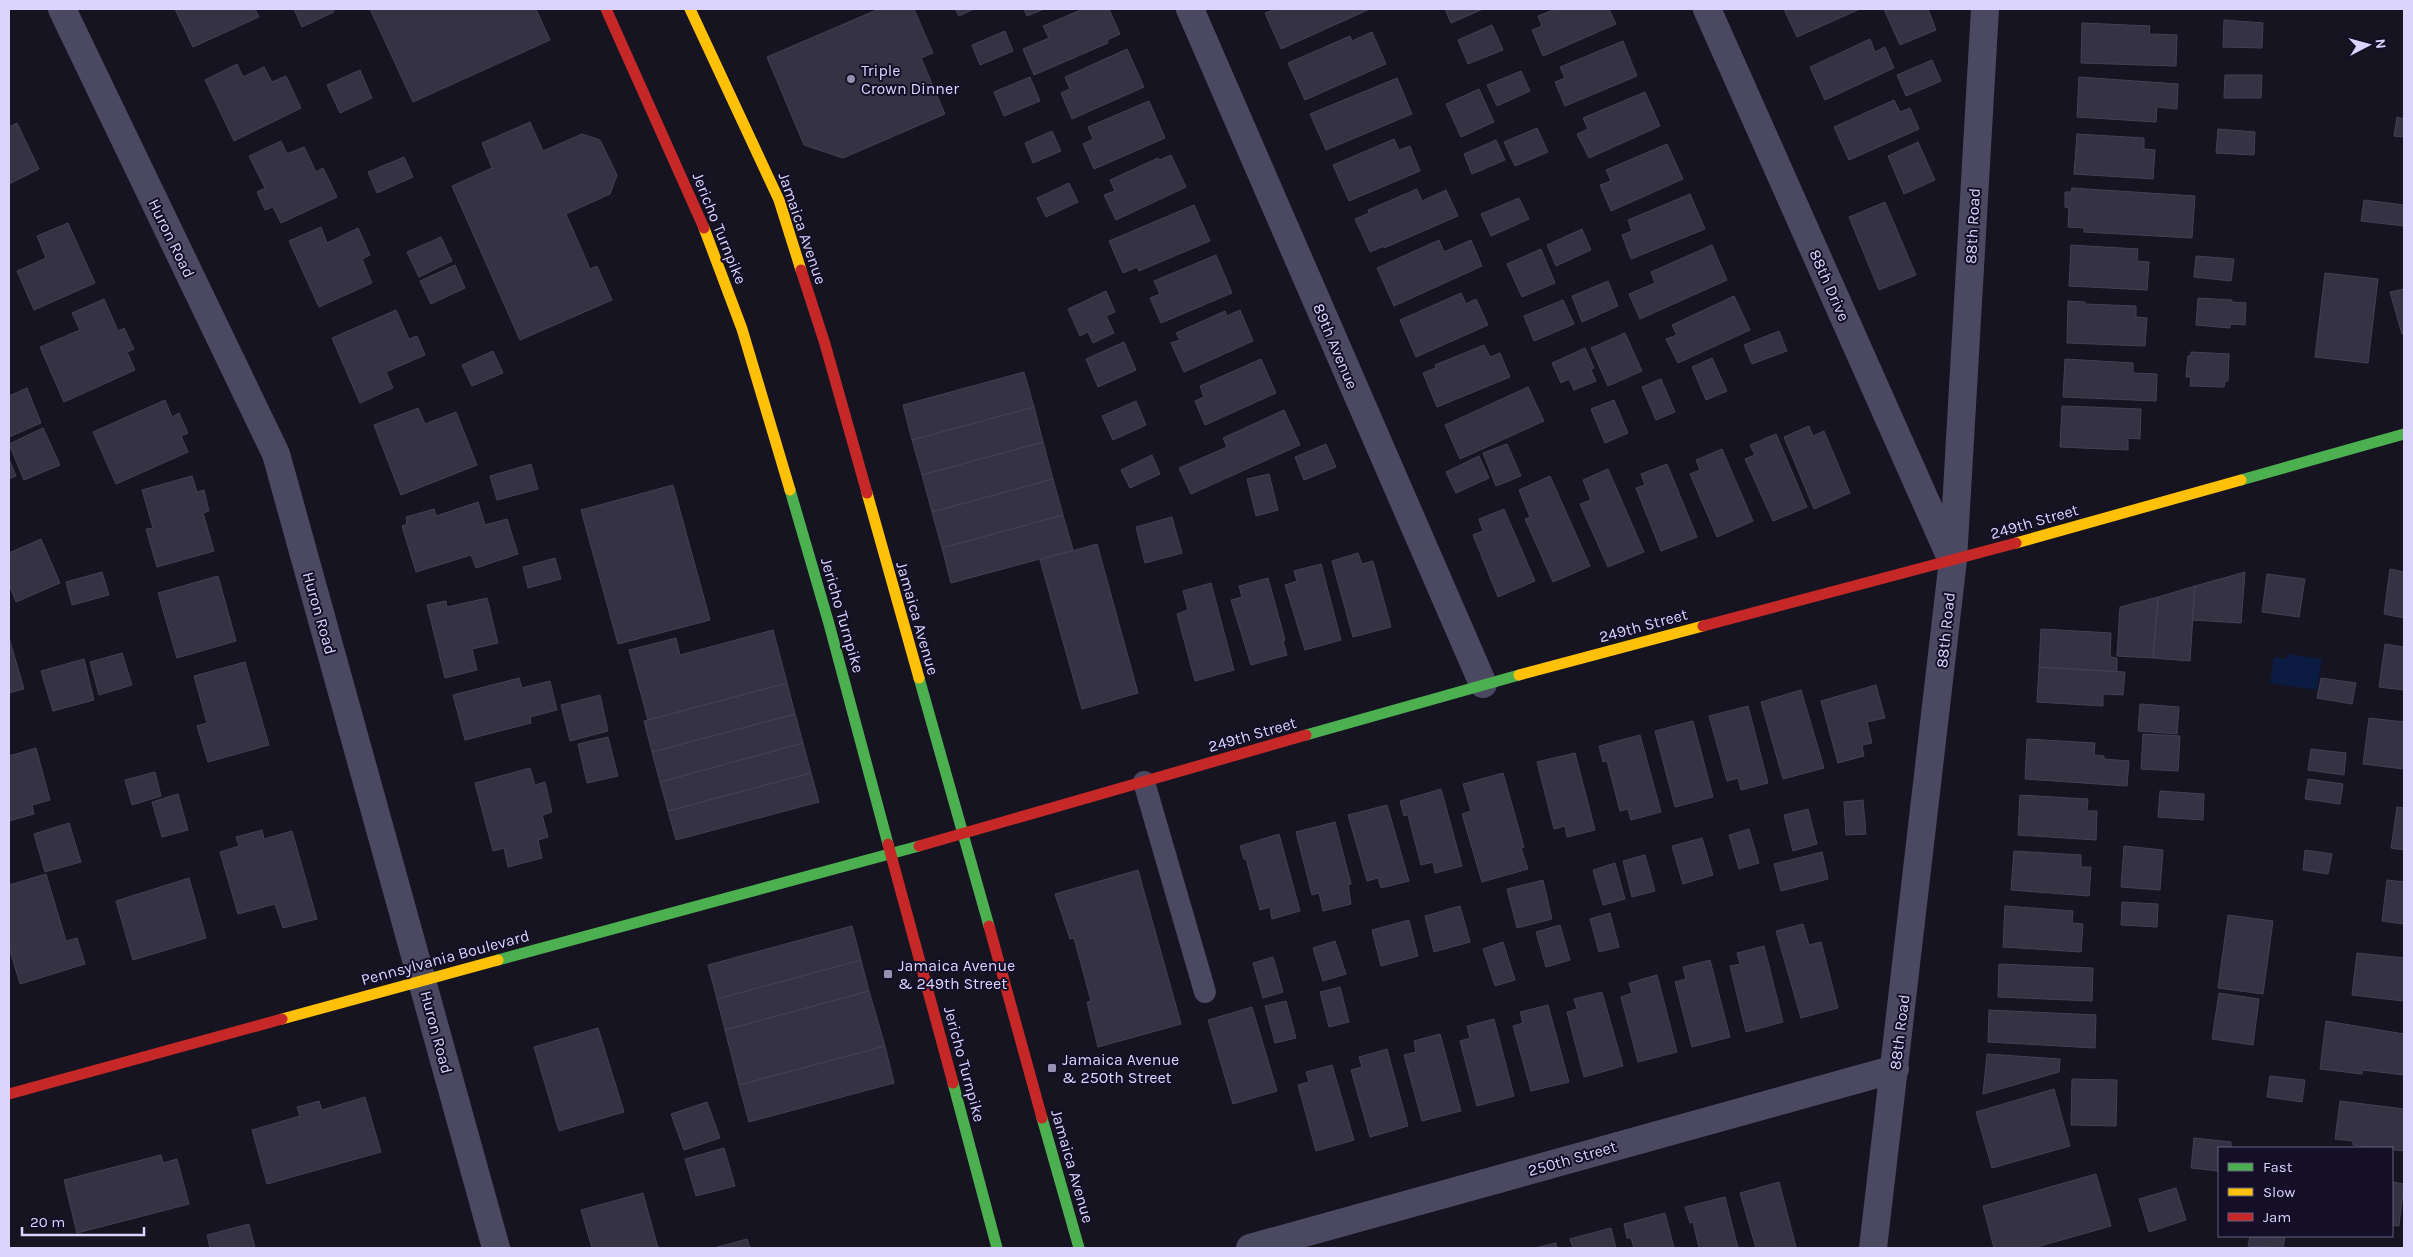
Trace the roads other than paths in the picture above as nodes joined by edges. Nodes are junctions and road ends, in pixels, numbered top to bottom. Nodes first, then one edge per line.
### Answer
1 (62, 9) edge
2 (606, 9) edge
3 (690, 9) edge
4 (1190, 9) edge
5 (1707, 9) edge
6 (1985, 9) edge
7 (2404, 434) edge
8 (1952, 560) junction
9 (1483, 684) junction
10 (1144, 782) junction
11 (962, 834) junction
12 (891, 854) junction
13 (422, 980) junction
14 (1205, 992) dead end
15 (1895, 1069) junction
16 (9, 1094) edge
17 (496, 1248) edge
18 (997, 1248) edge
19 (1079, 1248) edge
20 (1250, 1248) edge
21 (1872, 1248) edge

1 - 13 street, Huron Road
2 - 12 main road, Jericho Turnpike
3 - 11 main road, Jamaica Avenue
4 - 9 street, 89th Avenue
5 - 8 street, 88th Drive
6 - 8 street, 88th Road
7 - 8 main road, 249th Street
8 - 9 main road, 249th Street
8 - 15 street, 88th Road
9 - 10 main road, 249th Street
10 - 11 main road, 249th Street
10 - 14 lane
11 - 12 main road, 249th Street
11 - 19 main road, Jamaica Avenue
12 - 13 main road, Pennsylvania Boulevard
12 - 18 main road, Jericho Turnpike
13 - 16 main road, Pennsylvania Boulevard
13 - 17 street, Huron Road
15 - 20 street, 250th Street
15 - 21 street, 88th Road

